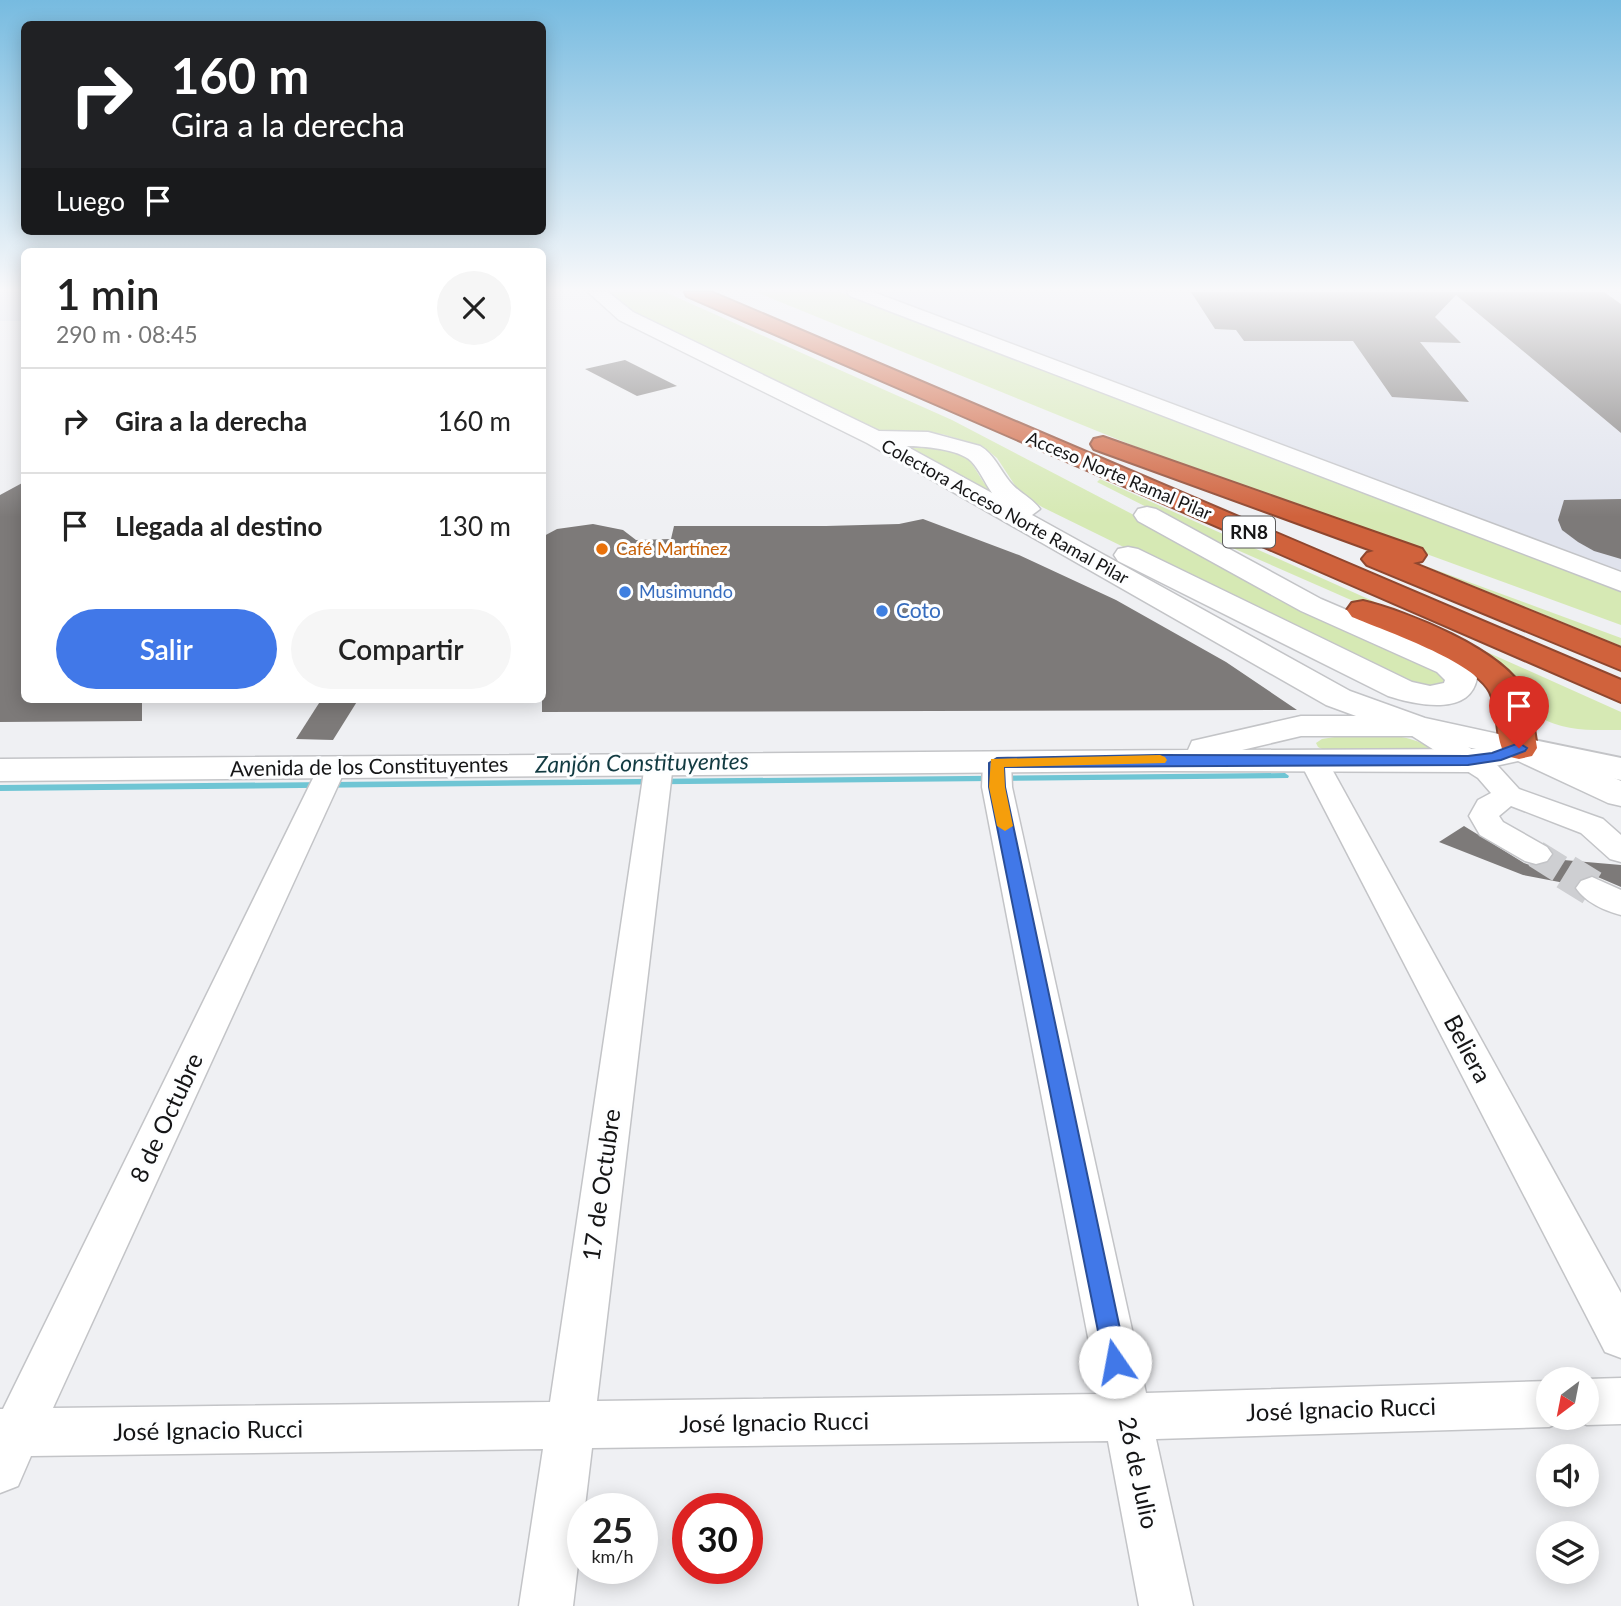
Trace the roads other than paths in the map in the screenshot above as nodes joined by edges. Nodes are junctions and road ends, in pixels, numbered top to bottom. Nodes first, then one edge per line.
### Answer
1 (730, 367) edge
2 (866, 367) edge
3 (917, 367) edge
4 (1054, 367) edge
5 (878, 372) junction
6 (1057, 425) dead end
7 (874, 438) junction
8 (1147, 514) junction
9 (1045, 519) junction
10 (1621, 582) edge
11 (1608, 626) dead end
12 (1621, 660) edge
13 (1621, 692) edge
14 (1325, 724) junction
15 (1416, 726) junction
16 (1621, 743) edge
17 (1519, 748) junction
18 (1621, 759) edge
19 (1157, 760) junction
20 (1468, 761) junction
21 (1314, 762) junction
22 (1621, 769) edge
23 (997, 773) junction
24 (3, 776) edge
25 (658, 776) junction
26 (327, 780) junction
27 (1509, 795) junction
28 (1621, 795) edge
29 (1621, 852) edge
30 (1536, 855) tunnel mouth
31 (1592, 888) tunnel mouth
32 (1621, 904) edge
33 (1621, 1337) edge
34 (1621, 1401) edge
35 (1600, 1402) edge
36 (1536, 1404) edge
37 (1126, 1417) junction
38 (569, 1426) junction
39 (5, 1445) edge
40 (546, 1606) edge
41 (1166, 1606) edge

1 - 7 street, Colectora Acceso Norte Ramal Pilar
2 - 5 highway, Acceso Norte Ramal Pilar / RN8
3 - 6 highway, Acceso Norte Ramal Pilar
4 - 10 street
5 - 8 highway
5 - 13 highway, Acceso Norte Ramal Pilar / RN8
7 - 9 street
7 - 15 street, Colectora Acceso Norte Ramal Pilar
8 - 9 street
8 - 17 highway
9 - 15 street
11 - 12 highway, Acceso Norte Ramal Pilar / RN8
14 - 15 street, Avenida de los Constituyentes
14 - 19 street, Avenida de los Constituyentes
14 - 21 street
15 - 17 street, Avenida de los Constituyentes
15 - 20 street
16 - 17 main road
17 - 18 main road, Avenida de los Constituyentes
17 - 20 street, Avenida de los Constituyentes
17 - 22 main road
17 - 28 street
19 - 21 street, Avenida de los Constituyentes
19 - 23 street, Avenida de los Constituyentes
20 - 21 street, Avenida de los Constituyentes
20 - 27 street
21 - 33 street, Beliera
23 - 25 street, Avenida de los Constituyentes
23 - 37 street, 26 de Julio
24 - 26 street, Avenida de los Constituyentes
25 - 26 street, Avenida de los Constituyentes
25 - 38 street, 17 de Octubre
26 - 39 street, 8 de Octubre
27 - 29 street
27 - 30 street
31 - 32 street
34 - 35 street
36 - 37 street, José Ignacio Rucci
37 - 38 street, José Ignacio Rucci
37 - 41 street, 26 de Julio
38 - 39 street, José Ignacio Rucci
38 - 40 street, 17 de Octubre

